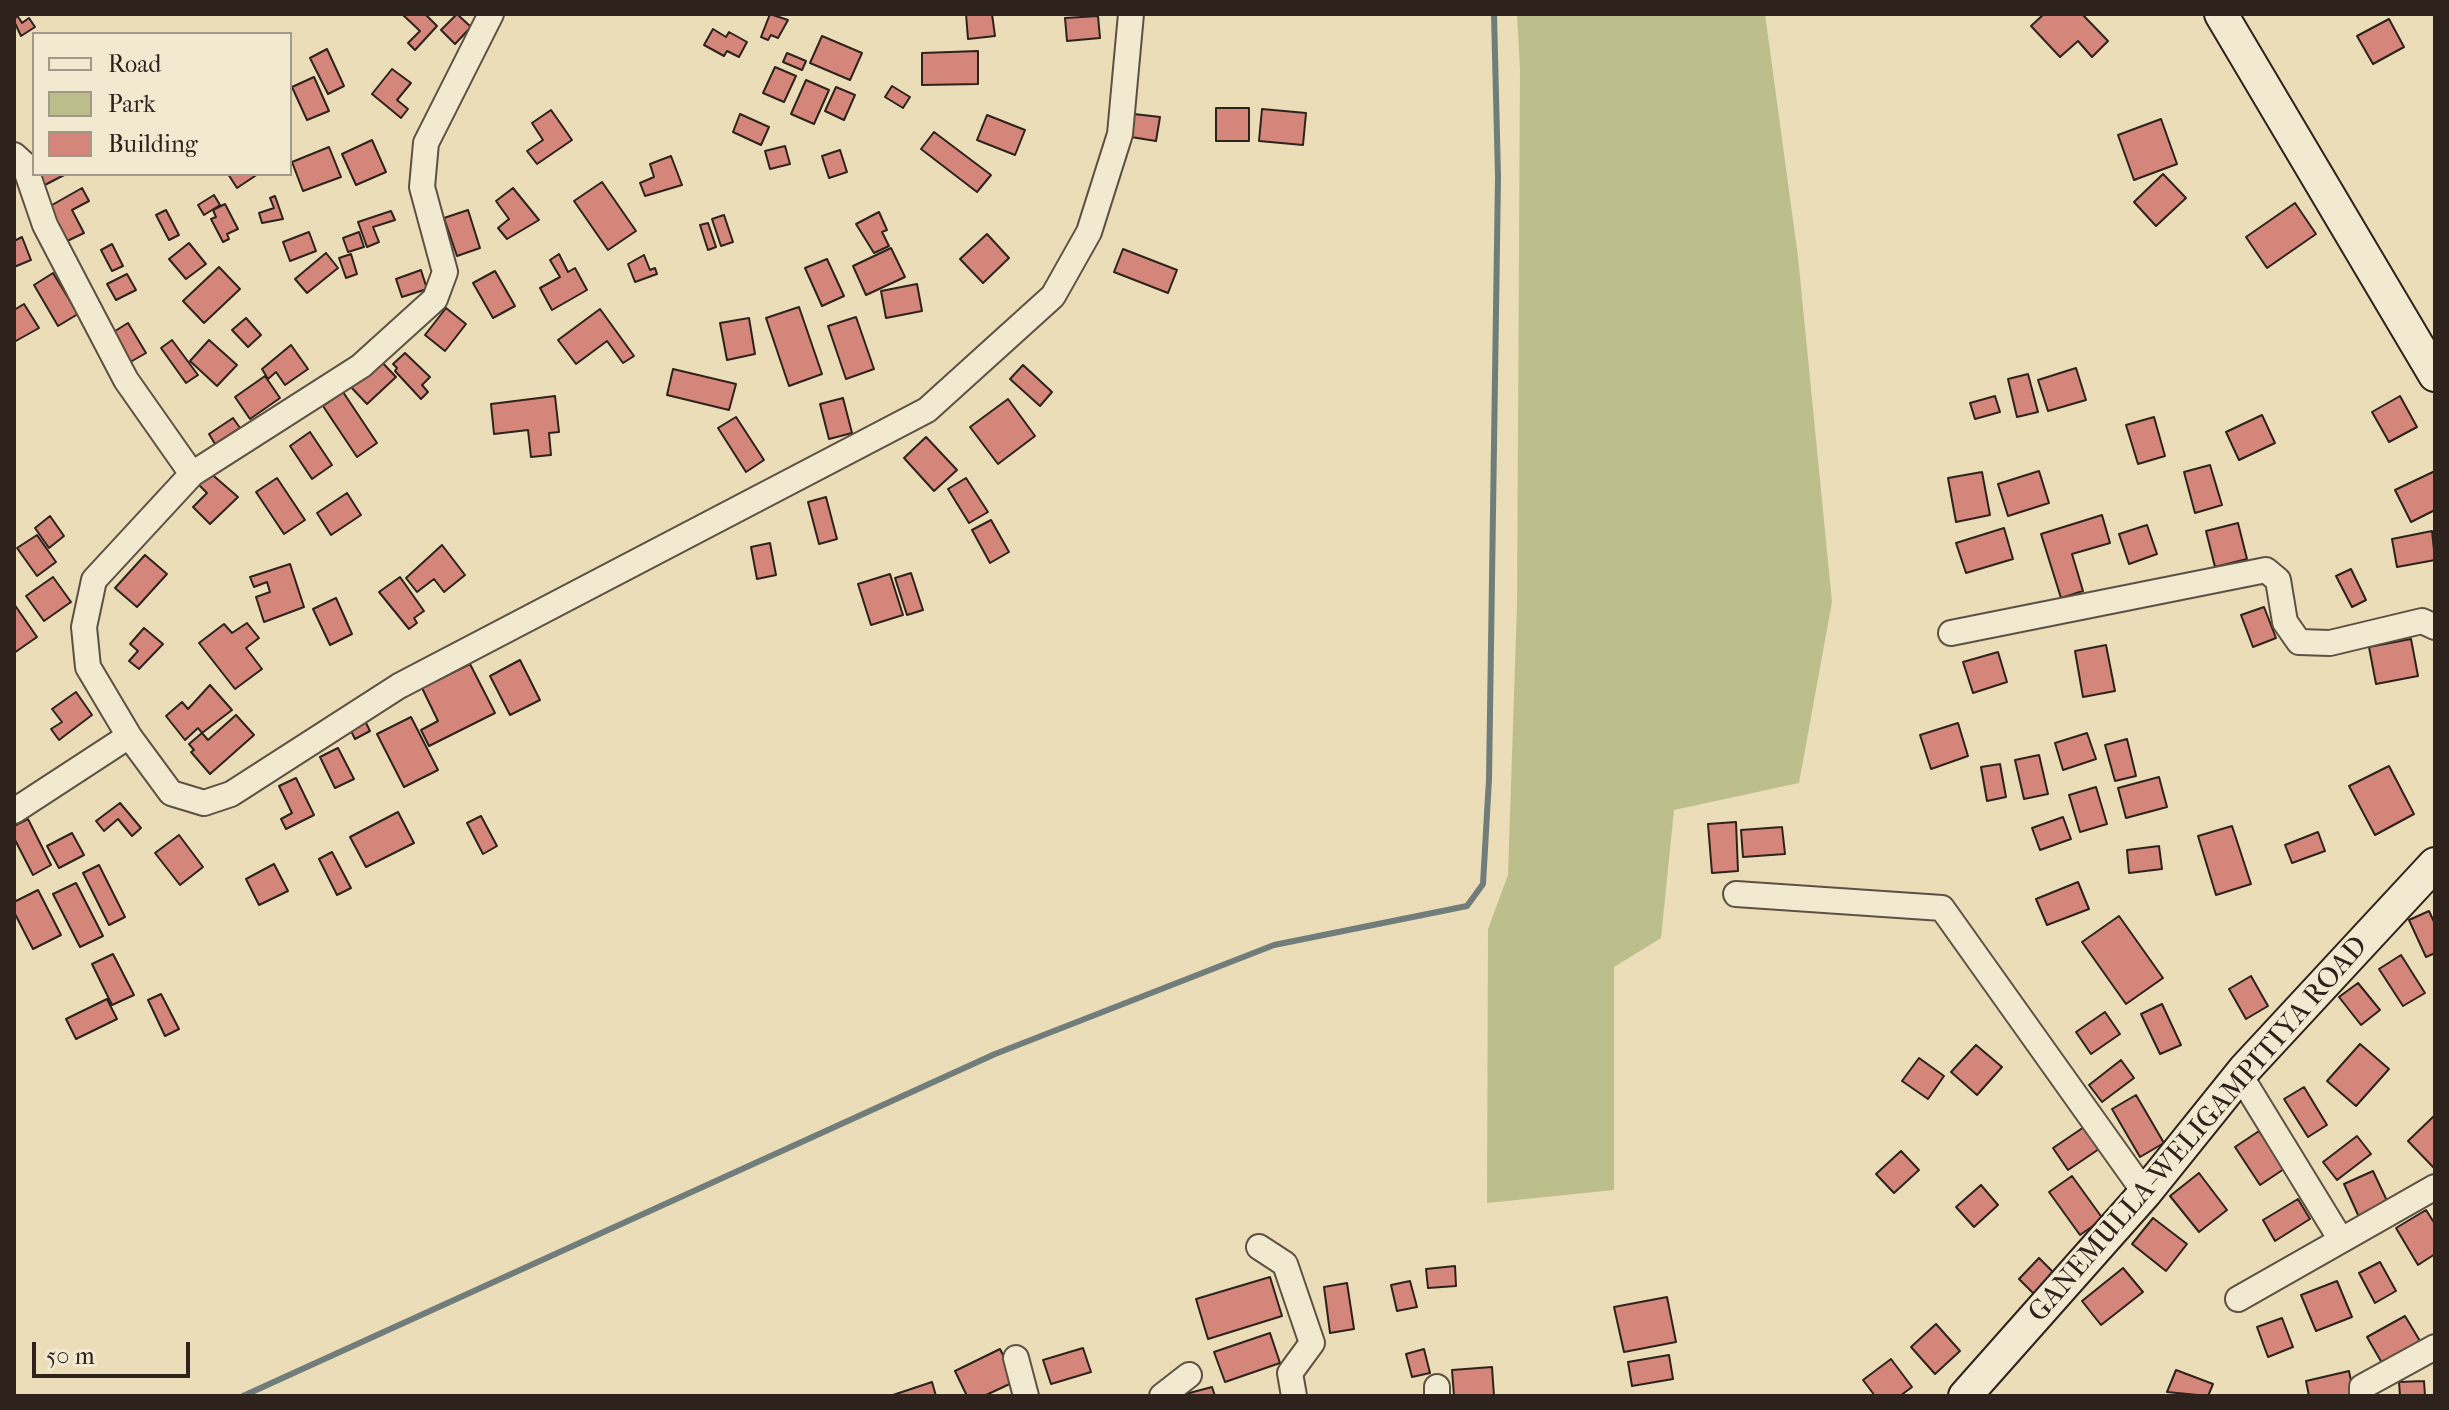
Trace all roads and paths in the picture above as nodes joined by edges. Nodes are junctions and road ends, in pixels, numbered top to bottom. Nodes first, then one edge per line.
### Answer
1 (491, 14) edge
2 (1131, 14) edge
3 (2221, 14) edge
4 (14, 155) edge
5 (2435, 375) edge
6 (192, 474) junction
7 (2435, 627) edge
8 (1951, 633) dead end
9 (129, 736) junction
10 (14, 811) edge
11 (2435, 864) edge
12 (1736, 894) dead end
13 (2240, 1075) junction
14 (2435, 1187) edge
15 (2145, 1193) junction
16 (2341, 1240) junction
17 (1259, 1247) dead end
18 (2238, 1299) dead end
19 (2435, 1347) edge
20 (1016, 1358) dead end
21 (1189, 1375) dead end
22 (1026, 1396) edge
23 (1162, 1396) edge
24 (1294, 1396) edge
25 (1965, 1396) edge
26 (2362, 1396) edge

1 - 6 street
2 - 9 street
3 - 5 street
4 - 6 street
6 - 9 street
7 - 8 street
9 - 10 street
11 - 13 street, GANEMULLA-WELIGAMPITIYA ROAD
12 - 15 street
13 - 15 street, GANEMULLA-WELIGAMPITIYA ROAD
13 - 16 street
14 - 16 street
15 - 25 street, GANEMULLA-WELIGAMPITIYA ROAD
16 - 18 street
17 - 24 street
19 - 26 street
20 - 22 street
21 - 23 street

